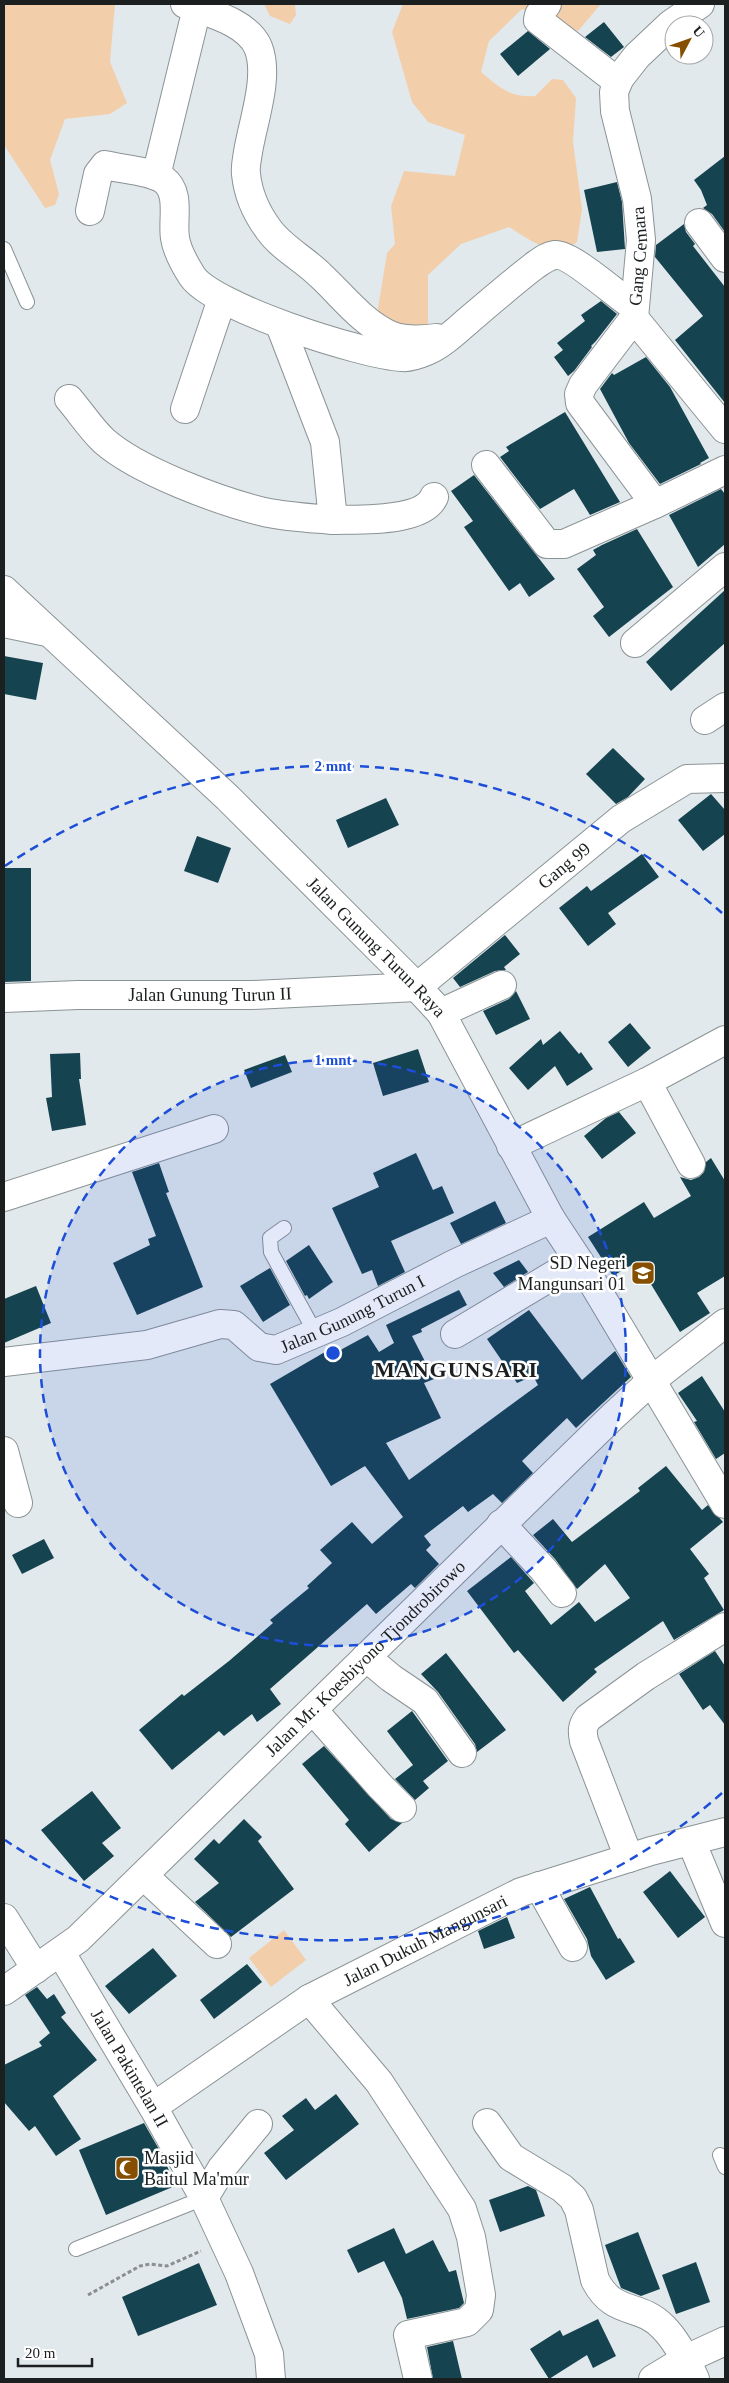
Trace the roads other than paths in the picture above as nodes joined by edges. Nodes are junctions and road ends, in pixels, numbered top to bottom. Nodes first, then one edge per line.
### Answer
1 (547, 4) edge
2 (700, 4) edge
3 (191, 6) edge
4 (618, 82) junction
5 (156, 176) junction
6 (90, 211) dead end
7 (699, 223) dead end
8 (4, 249) edge
9 (725, 258) edge
10 (222, 299) junction
11 (28, 302) dead end
12 (633, 312) junction
13 (280, 325) junction
14 (450, 336) junction
15 (70, 400) dead end
16 (185, 410) dead end
17 (725, 428) edge
18 (486, 465) dead end
19 (725, 470) edge
20 (434, 497) dead end
21 (655, 504) junction
22 (333, 520) junction
23 (725, 567) edge
24 (4, 590) edge
25 (4, 623) edge
26 (47, 632) junction
27 (635, 643) dead end
28 (725, 778) edge
29 (502, 985) dead end
30 (417, 986) junction
31 (4, 998) edge
32 (441, 1013) junction
33 (725, 1040) edge
34 (647, 1082) junction
35 (214, 1129) dead end
36 (511, 1146) junction
37 (691, 1164) dead end
38 (4, 1198) edge
39 (551, 1219) junction
40 (284, 1228) dead end
41 (577, 1261) junction
42 (725, 1323) edge
43 (316, 1334) junction
44 (455, 1334) dead end
45 (4, 1362) edge
46 (652, 1380) junction
47 (4, 1451) edge
48 (18, 1503) dead end
49 (725, 1504) edge
50 (501, 1524) junction
51 (562, 1594) dead end
52 (725, 1627) edge
53 (366, 1656) junction
54 (312, 1710) junction
55 (462, 1753) dead end
56 (402, 1808) dead end
57 (725, 1832) edge
58 (691, 1841) junction
59 (628, 1858) junction
60 (144, 1876) junction
61 (540, 1886) junction
62 (4, 1918) edge
63 (725, 1923) edge
64 (217, 1944) dead end
65 (573, 1947) dead end
66 (61, 1953) junction
67 (36, 1969) junction
68 (4, 1991) edge
69 (309, 1999) junction
70 (153, 2107) junction
71 (487, 2123) dead end
72 (258, 2124) dead end
73 (204, 2198) junction
74 (76, 2250) dead end
75 (725, 2341) edge
76 (691, 2369) edge
77 (271, 2379) edge
78 (418, 2379) edge
79 (653, 2379) edge

1 - 4 street
2 - 4 street, Gang Cemara
3 - 5 street
3 - 14 street
4 - 12 street, Gang Cemara
5 - 6 street
5 - 10 street
7 - 9 street
8 - 11 lane
10 - 13 street
10 - 16 street
12 - 14 street
12 - 17 street
12 - 21 street, Gang Cemara
13 - 14 street
13 - 22 street
15 - 22 street
18 - 21 street
19 - 21 street
20 - 22 street
23 - 27 street
24 - 26 street, Jalan Gunung Turun Raya
25 - 26 street
26 - 30 street, Jalan Gunung Turun Raya
28 - 30 street, Gang 99
29 - 32 street
30 - 31 street, Jalan Gunung Turun II
30 - 32 street, Jalan Gunung Turun Raya
32 - 36 street, Jalan Gunung Turun Raya
33 - 34 street
34 - 36 street
34 - 37 street
35 - 38 street
36 - 39 street, Jalan Gunung Turun Raya
39 - 41 street, Jalan Gunung Turun Raya
39 - 43 street, Jalan Gunung Turun I
40 - 43 lane
41 - 44 street
41 - 46 street, Jalan Gunung Turun Raya
42 - 46 street, Jalan Mr. Koesbiyono Tjondrobirowo
43 - 45 street, Jalan Gunung Turun I
46 - 49 street, Jalan Gunung Turun Raya
46 - 50 street, Jalan Mr. Koesbiyono Tjondrobirowo
47 - 48 street
50 - 51 street
50 - 53 street, Jalan Mr. Koesbiyono Tjondrobirowo
52 - 59 street
53 - 54 street, Jalan Mr. Koesbiyono Tjondrobirowo
53 - 55 street
54 - 56 street
54 - 60 street, Jalan Mr. Koesbiyono Tjondrobirowo
57 - 58 street, Jalan Dukuh Mangunsari
58 - 59 street, Jalan Dukuh Mangunsari
58 - 63 street
59 - 61 street, Jalan Dukuh Mangunsari
60 - 64 street
60 - 66 street, Jalan Mr. Koesbiyono Tjondrobirowo
61 - 65 street
61 - 69 street, Jalan Dukuh Mangunsari
62 - 67 street
66 - 67 street, Jalan Mr. Koesbiyono Tjondrobirowo
66 - 70 street, Jalan Pakintelan II
67 - 68 street, Jalan Mr. Koesbiyono Tjondrobirowo
69 - 70 street, Jalan Dukuh Mangunsari
69 - 78 street
70 - 73 street, Jalan Pakintelan II
71 - 76 street
72 - 73 street
73 - 74 lane
73 - 77 street, Jalan Pakintelan II
75 - 76 street
76 - 79 street

